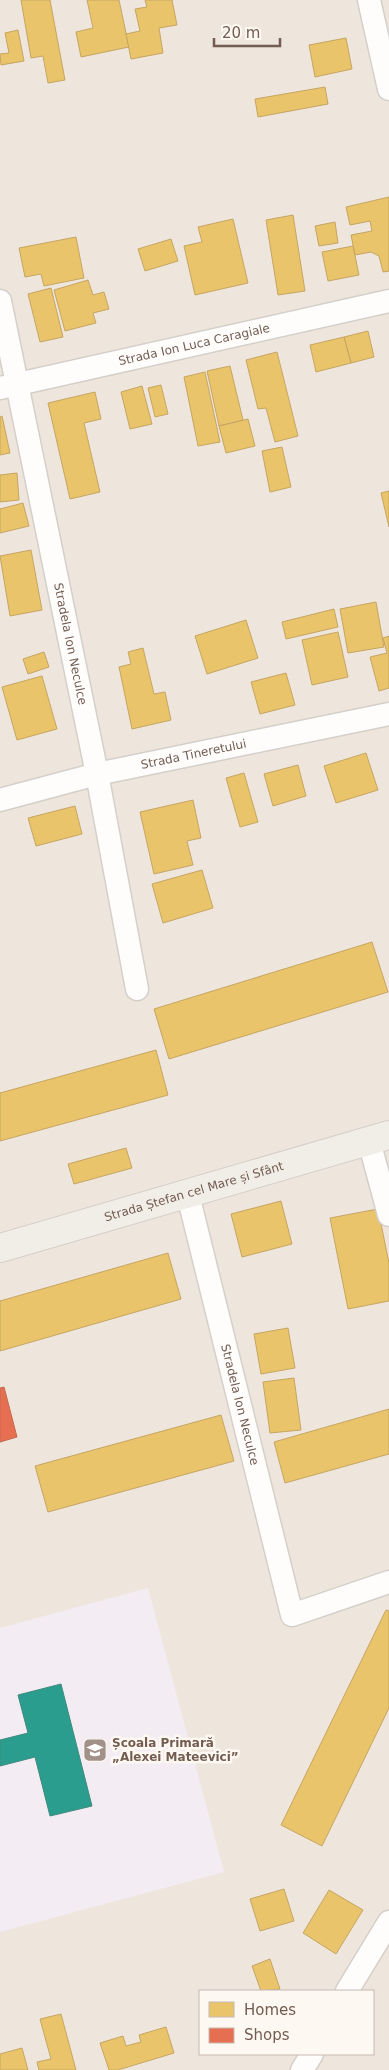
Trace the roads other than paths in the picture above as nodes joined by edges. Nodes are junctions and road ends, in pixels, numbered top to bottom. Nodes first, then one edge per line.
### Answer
1 (369, 0) edge
2 (389, 89) edge
3 (0, 301) edge
4 (389, 302) edge
5 (9, 386) edge
6 (389, 714) edge
7 (97, 774) junction
8 (0, 800) edge
9 (137, 989) dead end
10 (379, 1138) edge
11 (188, 1195) junction
12 (389, 1215) edge
13 (0, 1248) edge
14 (389, 1582) edge
15 (389, 1922) edge
16 (348, 1990) edge
17 (311, 2055) edge
18 (302, 2070) edge

1 - 2 street
3 - 5 street, Stradela Ion Neculce
4 - 5 street, Strada Ion Luca Caragiale
5 - 7 street, Stradela Ion Neculce
6 - 7 street, Strada Tineretului
7 - 8 street, Strada Tineretului
7 - 9 street, Stradela Ion Neculce
10 - 11 main road, Strada Ștefan cel Mare și Sfânt
10 - 12 street
11 - 13 main road, Strada Ștefan cel Mare și Sfânt
11 - 14 street, Stradela Ion Neculce
15 - 16 street
17 - 18 street

